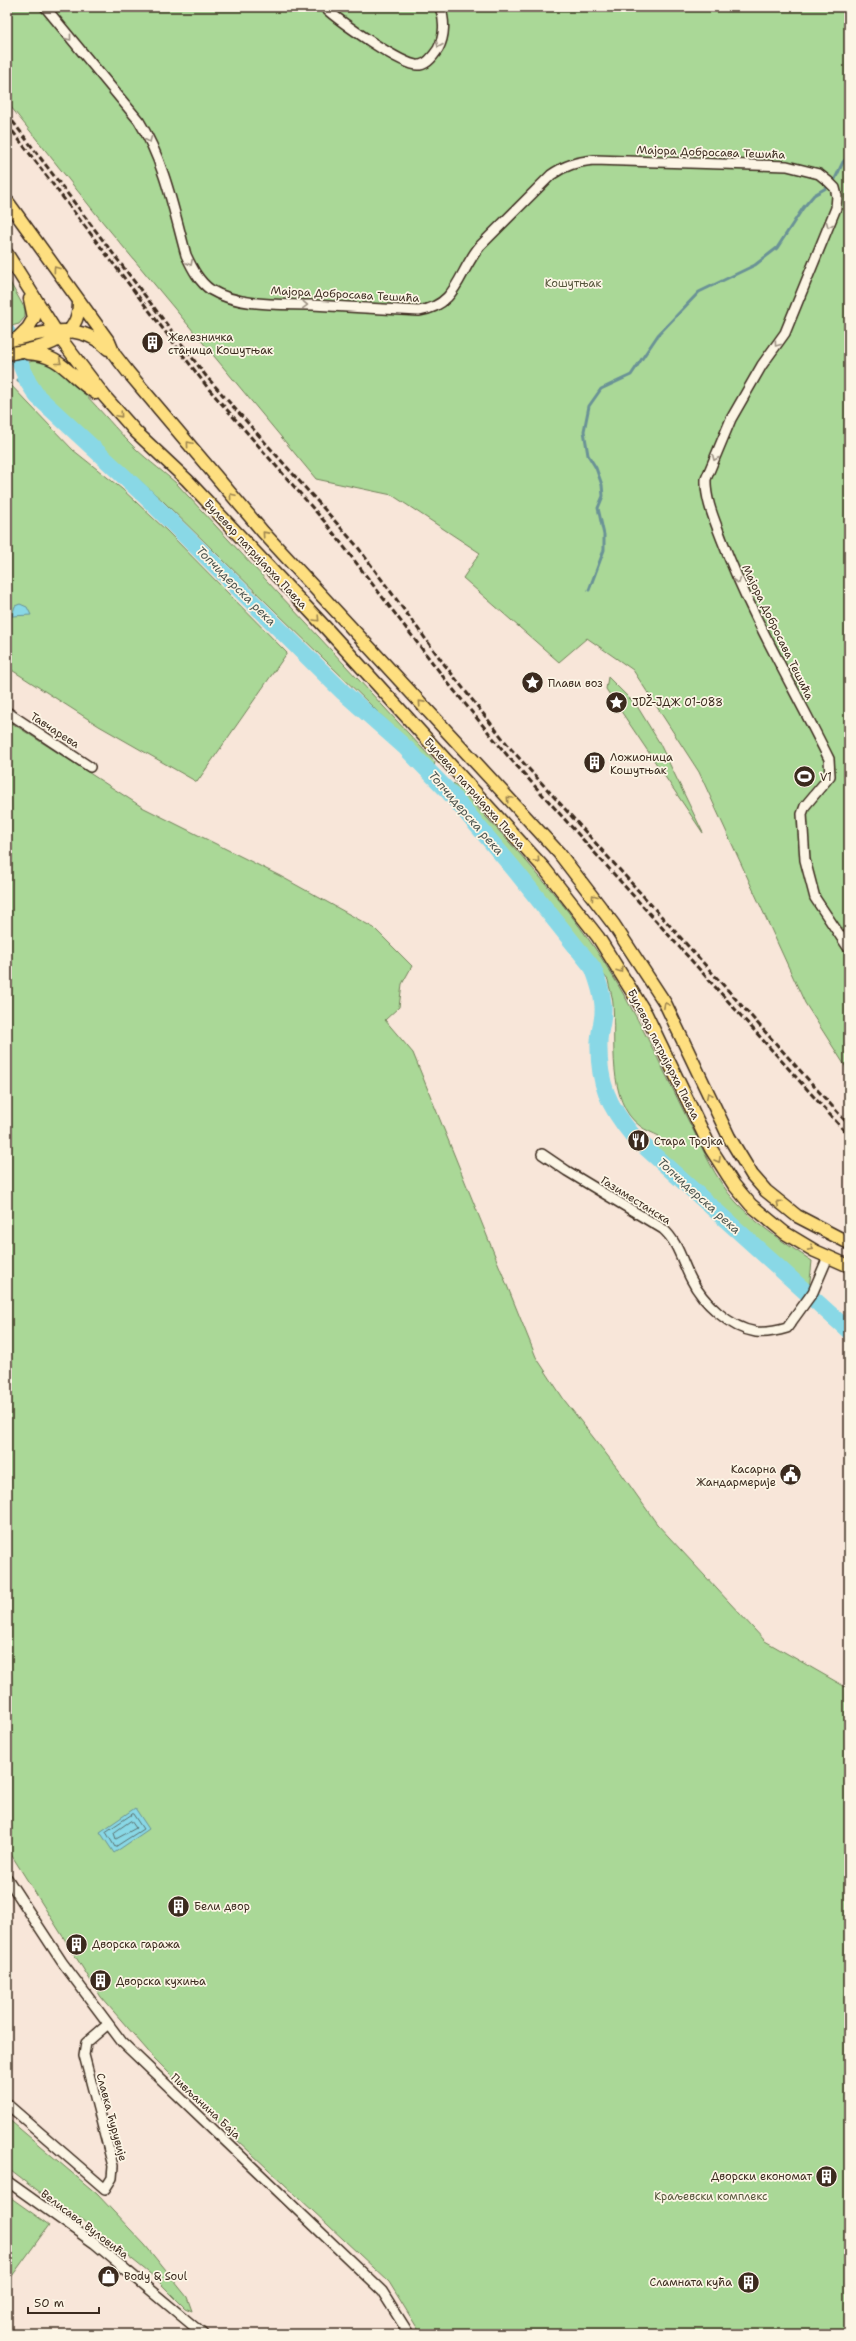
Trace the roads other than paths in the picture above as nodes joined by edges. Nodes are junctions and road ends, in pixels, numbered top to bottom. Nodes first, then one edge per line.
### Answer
1 (46, 7) edge
2 (324, 7) edge
3 (440, 7) edge
4 (7, 201) edge
5 (7, 254) edge
6 (28, 289) junction
7 (79, 301) junction
8 (70, 330) junction
9 (58, 334) junction
10 (13, 340) edge
11 (21, 351) junction
12 (7, 354) edge
13 (114, 354) junction
14 (105, 397) junction
15 (7, 712) edge
16 (90, 767) dead end
17 (849, 950) edge
18 (542, 1154) dead end
19 (849, 1243) edge
20 (828, 1257) junction
21 (849, 1266) edge
22 (7, 1878) edge
23 (107, 2025) junction
24 (7, 2104) edge
25 (7, 2181) edge
26 (203, 2334) edge
27 (409, 2334) edge

1 -> 17 street, Мајора Добросава Тешића
3 -> 2 street
7 -> 4 main road, Булевар патријарха Павла
5 - 6 main road, Булевар патријарха Павла
6 - 9 main road, Булевар патријарха Павла
6 - 10 main road
7 - 8 main road
7 - 13 main road, Булевар патријарха Павла
8 - 9 main road
8 - 13 main road
9 - 10 main road
9 - 11 main road
9 - 14 main road, Булевар патријарха Павла
11 - 12 main road
11 -> 14 main road
19 -> 13 main road, Булевар патријарха Павла
14 -> 20 main road, Булевар патријарха Павла
15 - 16 street, Тавчарева
18 - 20 street, Газиместанска
20 - 21 main road, Булевар патријарха Павла
22 - 23 street, Пивљанина Баја
23 - 24 street, Славка Ћурувије
23 - 27 street, Пивљанина Баја
25 - 26 street, Велисава Вуловића

